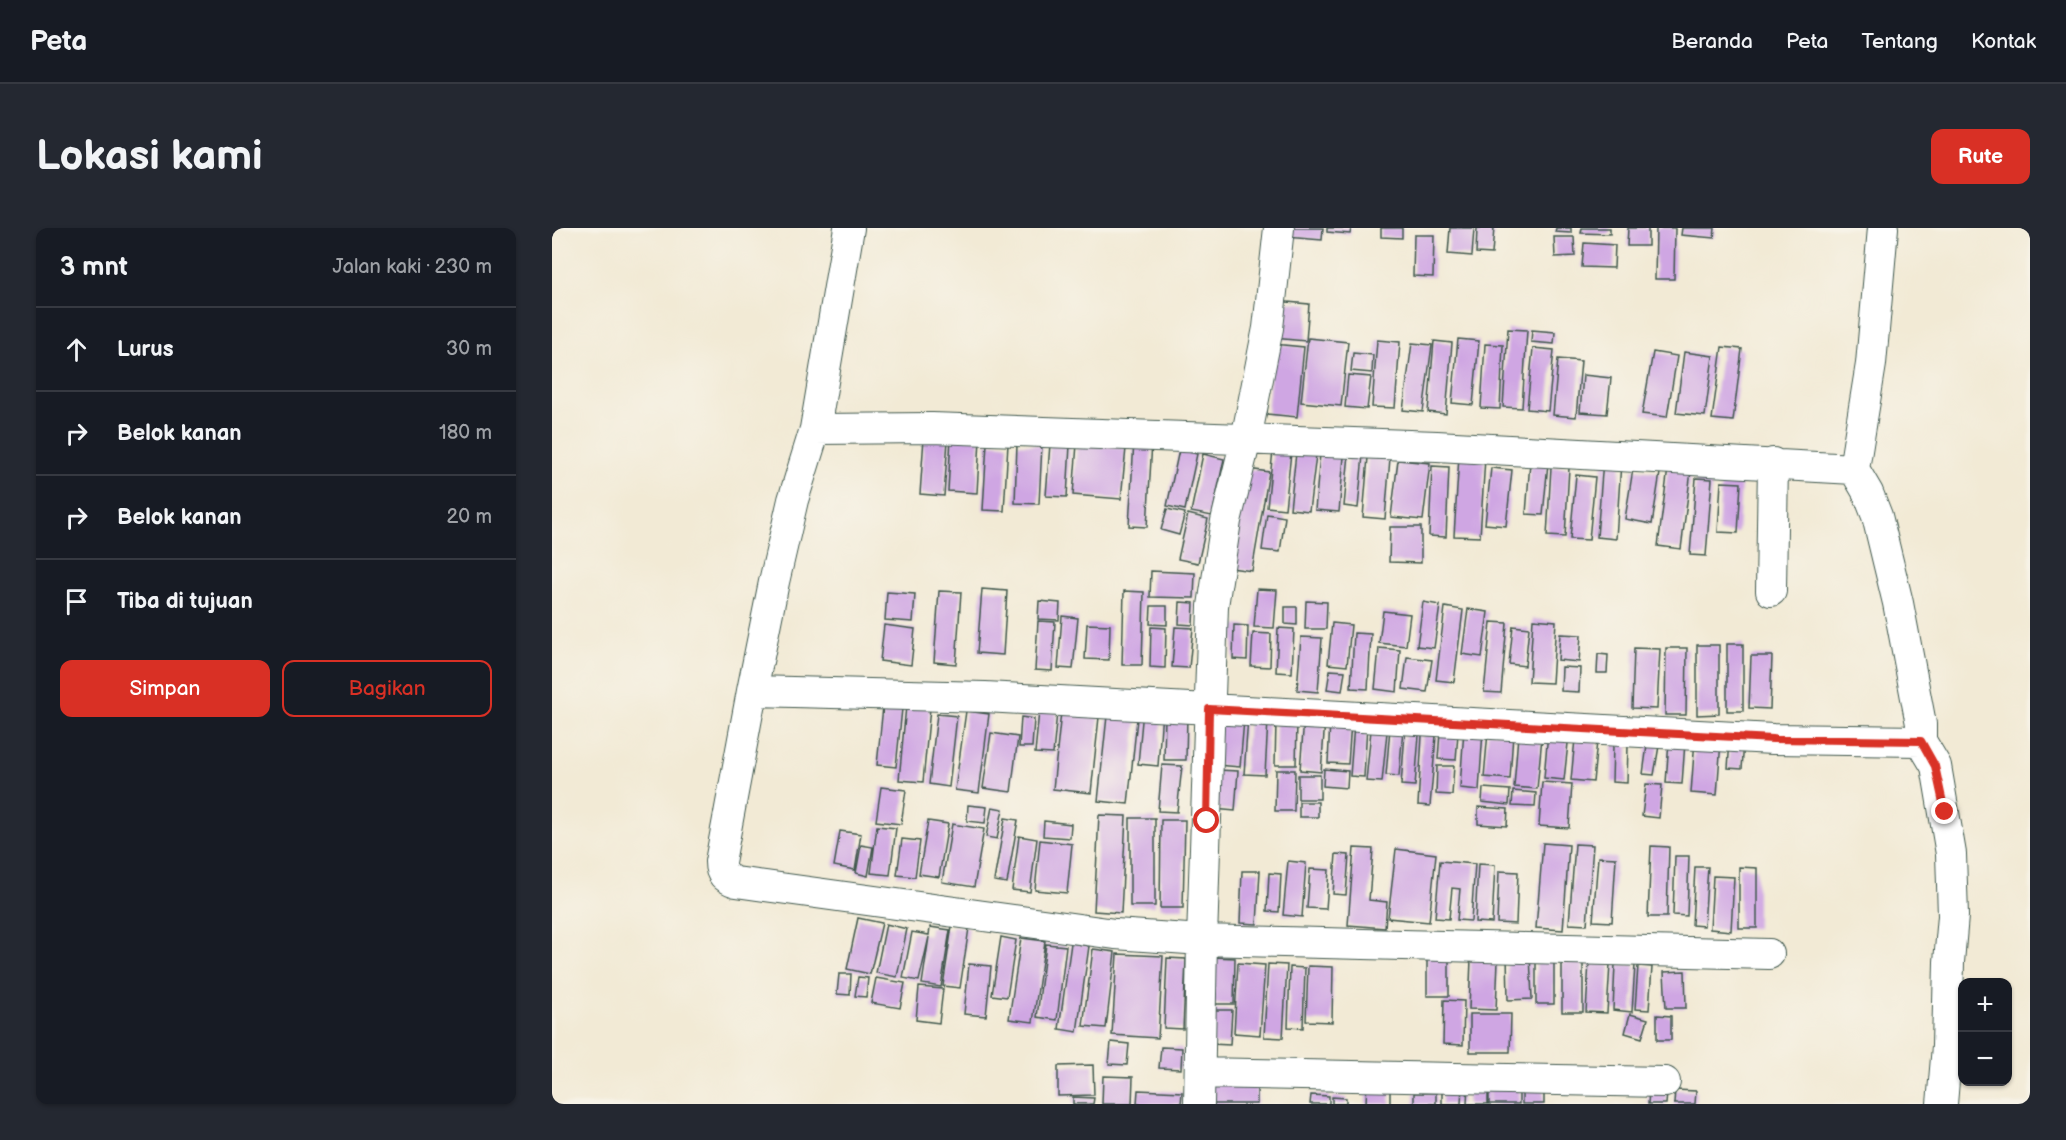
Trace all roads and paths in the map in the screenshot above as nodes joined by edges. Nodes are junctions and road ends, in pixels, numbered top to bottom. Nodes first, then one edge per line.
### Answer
1 (849, 228) edge
2 (1279, 228) edge
3 (1883, 228) edge
4 (815, 429) junction
5 (1246, 439) junction
6 (1773, 464) junction
7 (1854, 470) junction
8 (1771, 591) dead end
9 (752, 691) junction
10 (1209, 709) junction
11 (1921, 741) junction
12 (1202, 940) junction
13 (1769, 954) dead end
14 (1200, 1073) junction
15 (1665, 1082) dead end
16 (1199, 1104) edge
17 (1942, 1104) edge

1 - 4 street
2 - 5 street
3 - 7 street
4 - 5 street
4 - 9 street
5 - 6 street
5 - 10 street
6 - 7 street
6 - 8 street
7 - 11 street
9 - 10 street
9 - 12 street
10 - 11 street
10 - 12 street
11 - 17 street
12 - 13 street
12 - 14 street
14 - 15 street
14 - 16 street

